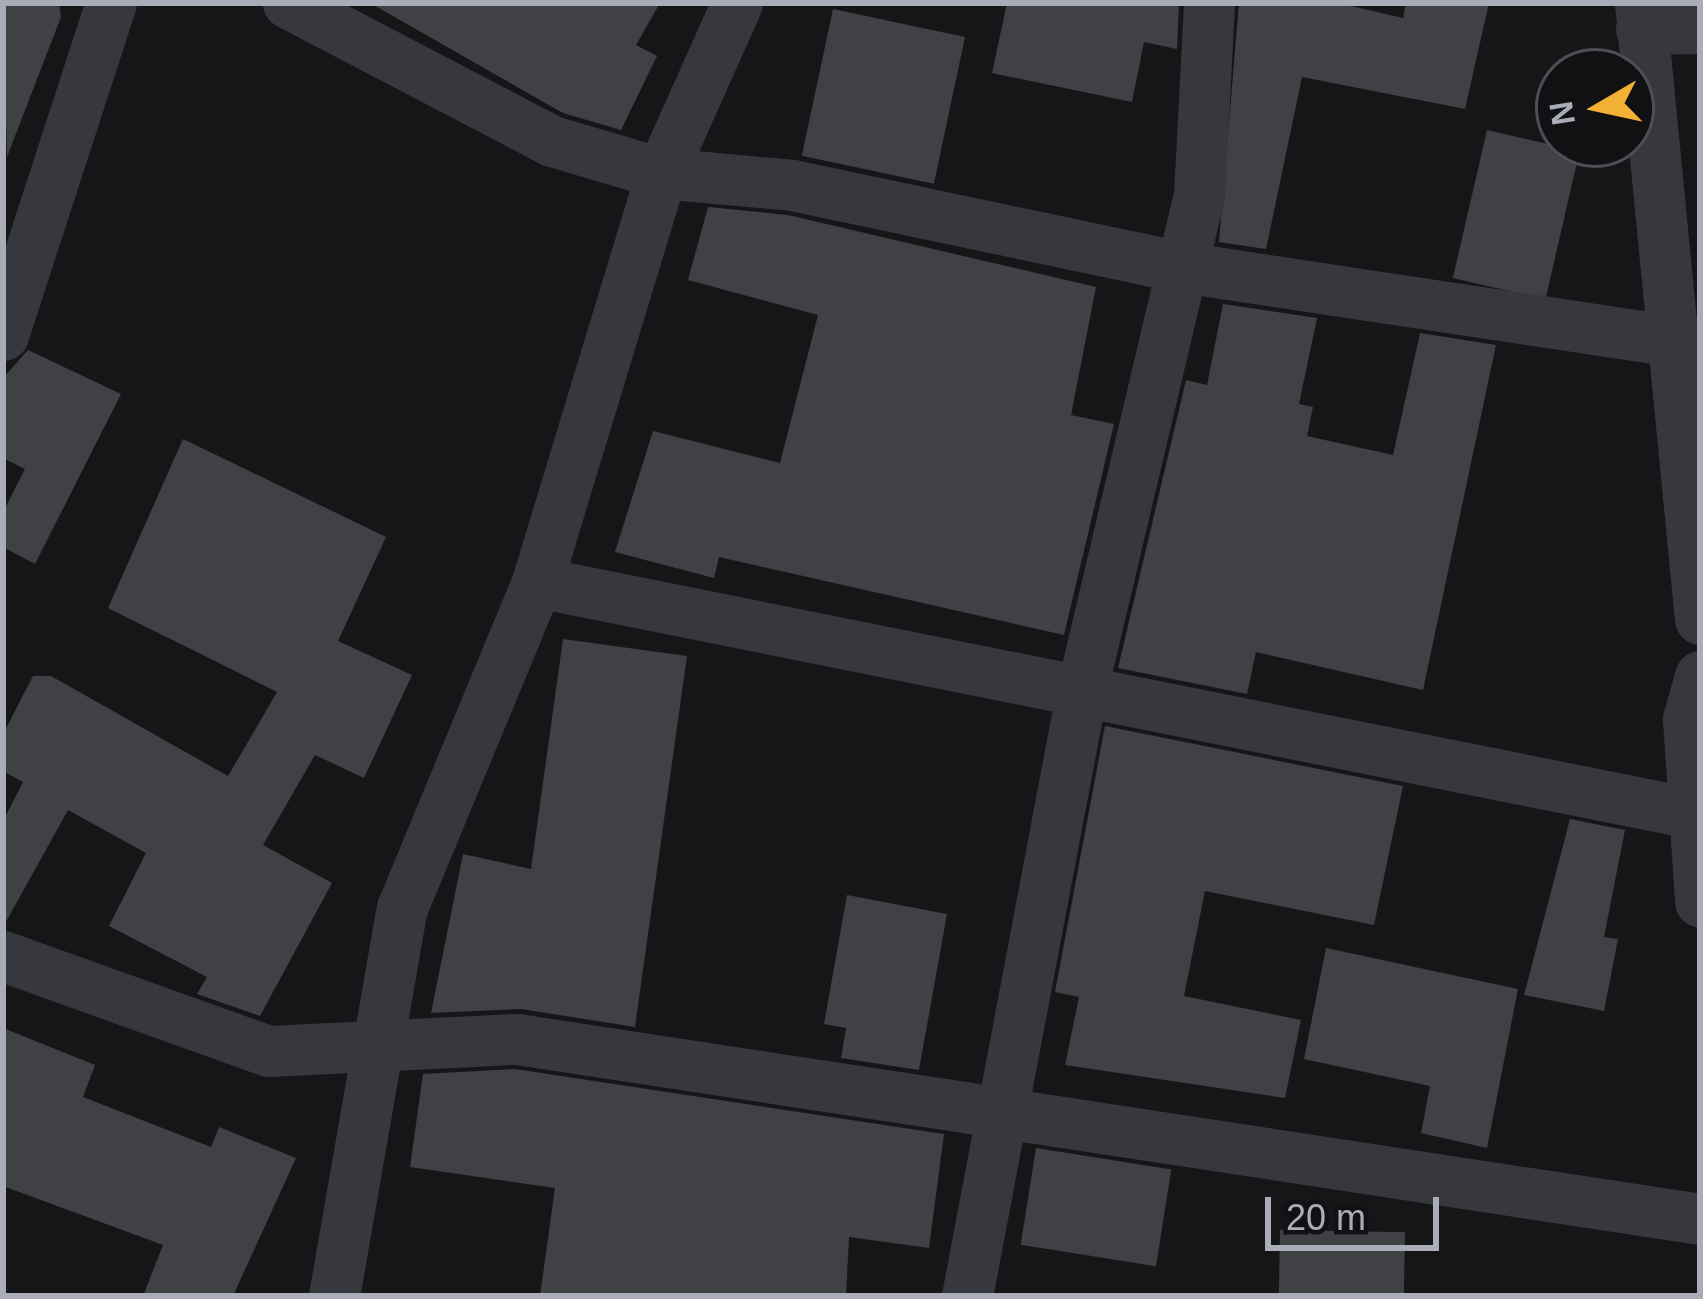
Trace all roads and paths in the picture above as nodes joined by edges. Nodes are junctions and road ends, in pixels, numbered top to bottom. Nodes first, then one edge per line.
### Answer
1 (111, 3) edge
2 (288, 3) edge
3 (737, 3) edge
4 (1209, 3) edge
5 (1640, 16) edge
6 (1700, 28) edge
7 (662, 173) junction
8 (1182, 267) junction
9 (3, 335) edge
10 (1686, 345) edge
11 (537, 582) junction
12 (1700, 619) edge
13 (1700, 676) edge
14 (1082, 688) junction
15 (1676, 810) dead end
16 (1700, 902) edge
17 (3, 956) edge
18 (371, 1042) junction
19 (1006, 1106) junction
20 (1700, 1219) edge
21 (334, 1296) edge
22 (967, 1296) edge

1 - 9 street
2 - 7 street
3 - 7 street
4 - 8 street
5 - 6 street
5 - 10 street
7 - 8 street
7 - 11 street
8 - 10 street
8 - 14 street
10 - 12 street
11 - 14 street
11 - 18 street
13 - 16 street
14 - 15 street
14 - 19 street
17 - 18 street
18 - 19 street
18 - 21 street
19 - 20 street
19 - 22 street

